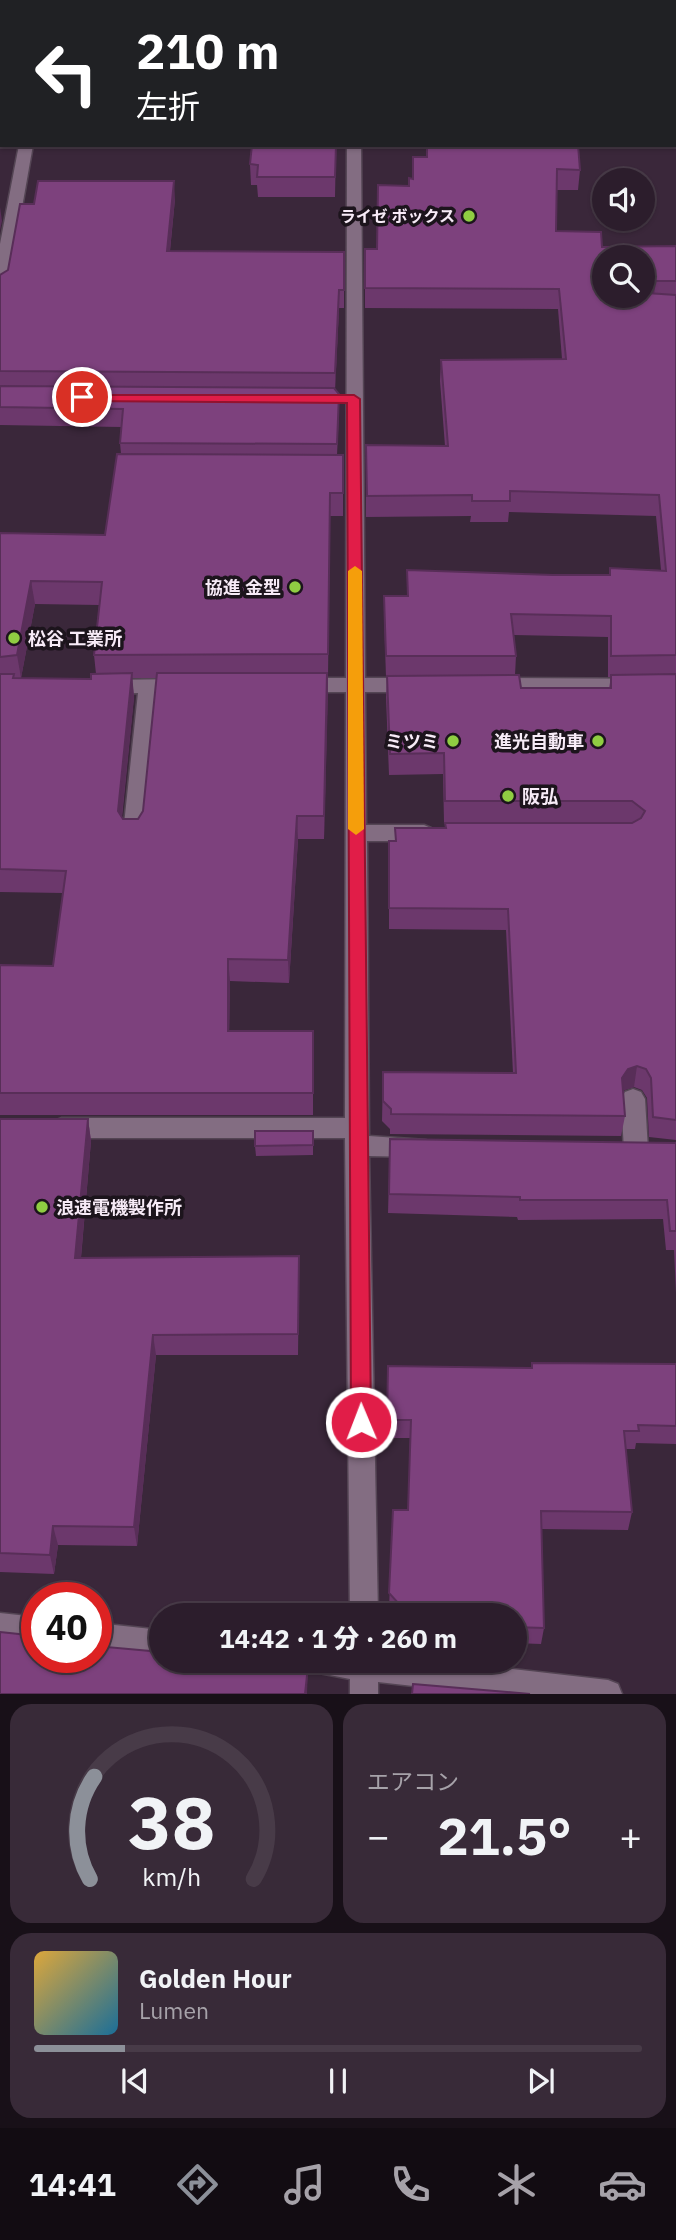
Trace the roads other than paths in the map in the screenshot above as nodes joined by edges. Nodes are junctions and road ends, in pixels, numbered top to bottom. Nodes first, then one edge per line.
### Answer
1 (26, 147) edge
2 (354, 147) edge
3 (0, 287) edge
4 (286, 685) edge
5 (356, 685) junction
6 (439, 685) edge
7 (467, 685) edge
8 (204, 686) edge
9 (676, 686) edge
10 (81, 687) edge
11 (148, 687) junction
12 (356, 833) junction
13 (452, 833) edge
14 (133, 834) edge
15 (632, 1099) dead end
16 (41, 1128) edge
17 (357, 1137) junction
18 (441, 1147) edge
19 (608, 1149) edge
20 (636, 1150) junction
21 (663, 1150) edge
22 (363, 1603) edge
23 (0, 1627) edge
24 (21, 1629) edge
25 (112, 1639) edge
26 (149, 1643) edge
27 (364, 1673) edge
28 (443, 1673) edge
29 (364, 1694) edge
30 (608, 1694) edge

1 - 3 street
2 - 5 street
4 - 5 street
5 - 6 street
5 - 12 street
7 - 9 street
8 - 11 street
10 - 11 street
11 - 14 street
12 - 13 street
12 - 17 street
15 - 20 street
16 - 17 street
17 - 18 street
17 - 22 street
19 - 20 street
20 - 21 street
23 - 24 street
25 - 26 street
27 - 29 street
28 - 30 street

